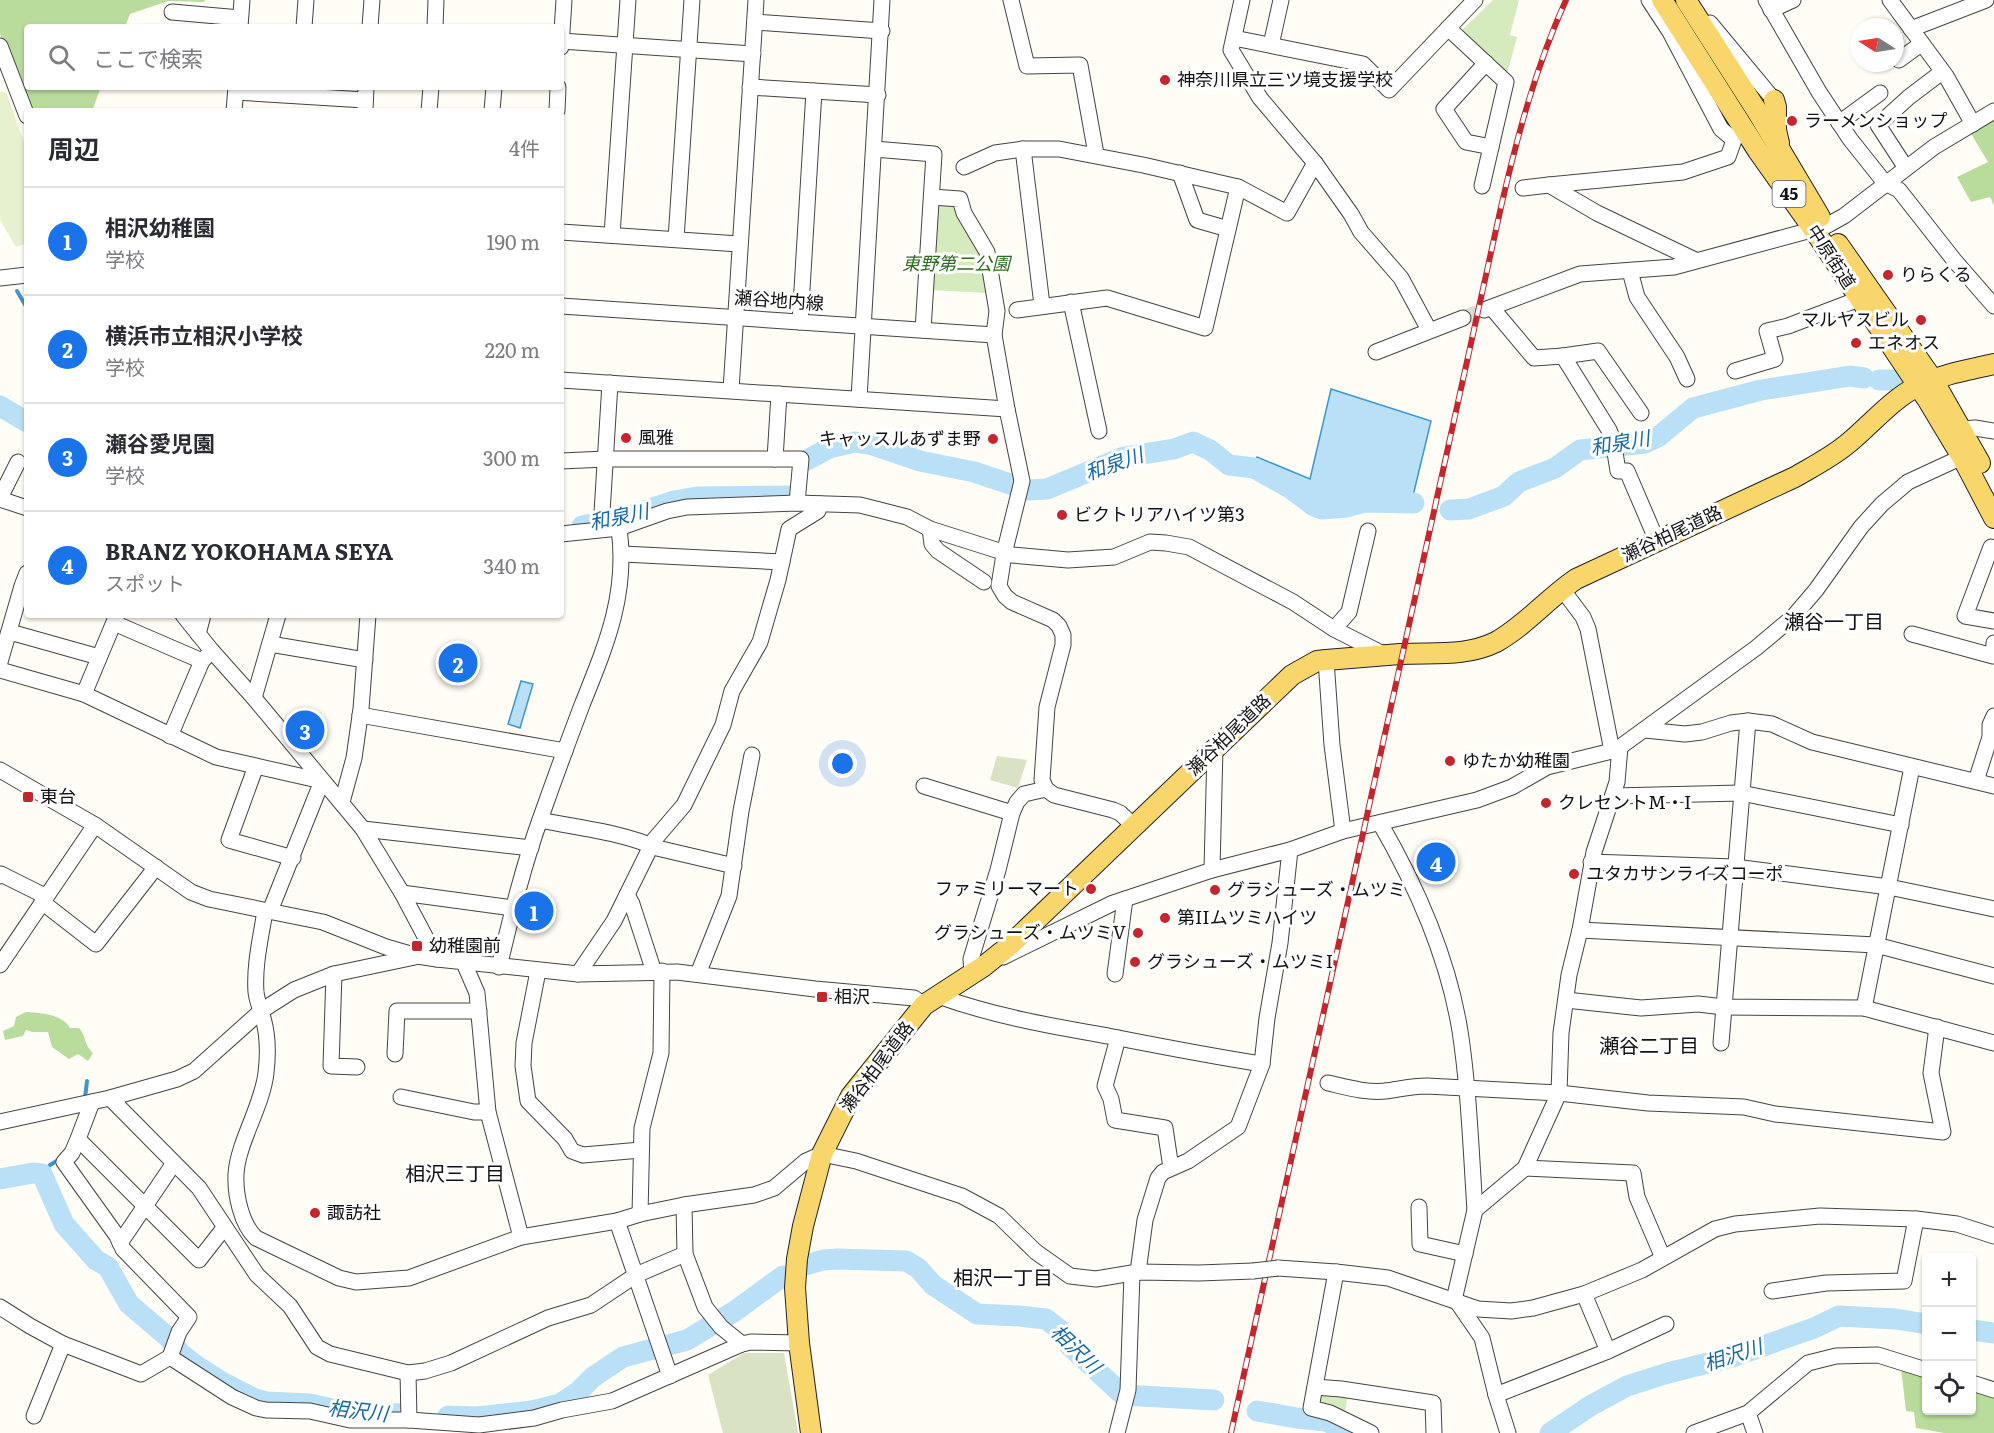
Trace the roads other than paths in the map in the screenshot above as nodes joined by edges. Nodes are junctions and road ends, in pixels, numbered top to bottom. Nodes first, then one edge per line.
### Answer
1 (242, 0) edge
2 (306, 0) edge
3 (372, 0) edge
4 (436, 0) edge
5 (564, 0) edge
6 (628, 0) edge
7 (692, 0) edge
8 (756, 0) edge
9 (882, 0) edge
10 (1011, 0) edge
11 (1242, 0) edge
12 (1281, 0) edge
13 (1475, 0) edge
14 (1649, 0) edge
15 (1662, 0) edge
16 (1686, 0) edge
17 (1696, 0) edge
18 (1793, 0) edge
19 (1890, 0) edge
20 (1986, 0) edge
21 (1769, 5) edge
22 (172, 12) dead end
23 (240, 22) edge
24 (755, 22) junction
25 (304, 24) edge
26 (370, 24) edge
27 (435, 24) edge
28 (562, 24) edge
29 (1448, 28) junction
30 (1911, 29) junction
31 (882, 32) junction
32 (1234, 38) junction
33 (564, 41) edge
34 (1922, 44) junction
35 (625, 45) junction
36 (1271, 45) junction
37 (0, 46) edge
38 (689, 50) junction
39 (753, 54) junction
40 (1904, 57) edge
41 (1486, 63) junction
42 (1942, 72) junction
43 (750, 87) junction
44 (236, 90) edge
45 (431, 90) edge
46 (494, 90) edge
47 (558, 90) edge
48 (814, 91) junction
49 (1880, 93) dead end
50 (878, 95) junction
51 (300, 98) edge
52 (366, 99) edge
53 (1774, 100) junction
54 (24, 108) edge
55 (234, 108) edge
56 (429, 108) edge
57 (492, 108) edge
58 (557, 108) edge
59 (1994, 111) edge
60 (1747, 115) junction
61 (1839, 123) junction
62 (1973, 124) junction
63 (1734, 140) junction
64 (1491, 147) junction
65 (874, 149) junction
66 (1023, 149) junction
67 (1758, 151) junction
68 (1096, 154) junction
69 (1783, 158) junction
70 (1315, 163) junction
71 (964, 167) dead end
72 (1906, 168) junction
73 (1180, 172) junction
74 (1886, 183) junction
75 (1549, 185) junction
76 (1482, 186) dead end
77 (1238, 187) junction
78 (1523, 188) dead end
79 (932, 197) junction
80 (1820, 228) junction
81 (1228, 229) junction
82 (564, 232) edge
83 (612, 235) junction
84 (676, 239) junction
85 (740, 243) junction
86 (1695, 260) junction
87 (1630, 271) junction
88 (24, 275) edge
89 (0, 278) edge
90 (1859, 299) junction
91 (1071, 302) junction
92 (1042, 305) junction
93 (564, 306) edge
94 (1994, 306) edge
95 (1017, 310) dead end
96 (735, 317) junction
97 (1463, 318) tunnel mouth
98 (800, 322) junction
99 (863, 326) junction
100 (923, 330) junction
101 (1429, 330) junction
102 (994, 334) junction
103 (1376, 352) dead end
104 (1563, 356) junction
105 (1994, 364) edge
106 (1735, 371) dead end
107 (1687, 379) dead end
108 (564, 380) edge
109 (610, 383) junction
110 (1925, 383) junction
111 (731, 390) junction
112 (779, 394) junction
113 (859, 399) junction
114 (1007, 409) junction
115 (1641, 413) dead end
116 (1962, 429) junction
117 (1099, 431) dead end
118 (1994, 431) edge
119 (1962, 458) junction
120 (606, 459) junction
121 (775, 459) junction
122 (564, 461) edge
123 (18, 462) dead end
124 (1994, 489) edge
125 (0, 499) edge
126 (797, 503) junction
127 (820, 504) junction
128 (24, 507) edge
129 (1994, 518) edge
130 (602, 524) junction
131 (620, 528) junction
132 (930, 529) junction
133 (1369, 531) dead end
134 (564, 533) edge
135 (1657, 541) junction
136 (1991, 547) dead end
137 (623, 554) junction
138 (1004, 554) junction
139 (782, 562) junction
140 (24, 581) edge
141 (984, 582) dead end
142 (1562, 589) junction
143 (185, 618) edge
144 (202, 618) edge
145 (277, 618) edge
146 (368, 618) edge
147 (115, 619) edge
148 (1994, 621) edge
149 (1334, 629) junction
150 (198, 634) junction
151 (1912, 634) dead end
152 (5, 639) edge
153 (270, 644) junction
154 (1994, 652) edge
155 (1385, 655) junction
156 (207, 656) junction
157 (99, 657) junction
158 (365, 660) junction
159 (1326, 660) junction
160 (0, 662) edge
161 (0, 670) edge
162 (84, 694) junction
163 (254, 698) junction
164 (360, 715) junction
165 (1994, 716) edge
166 (1748, 722) junction
167 (1645, 730) junction
168 (170, 736) junction
169 (1215, 748) junction
170 (1616, 749) junction
171 (565, 751) junction
172 (752, 755) dead end
173 (256, 766) junction
174 (1912, 767) junction
175 (0, 770) edge
176 (1976, 781) junction
177 (322, 782) junction
178 (924, 786) dead end
179 (1994, 786) edge
180 (1046, 789) junction
181 (1741, 793) junction
182 (1613, 796) junction
183 (342, 802) junction
184 (1012, 813) junction
185 (540, 820) junction
186 (1380, 823) junction
187 (95, 825) junction
188 (1901, 825) junction
189 (1134, 826) junction
190 (363, 829) junction
191 (1343, 831) junction
192 (651, 846) junction
193 (531, 848) junction
194 (1290, 850) junction
195 (293, 858) junction
196 (1592, 862) junction
197 (734, 866) junction
198 (156, 867) junction
199 (1735, 867) junction
200 (1212, 870) junction
201 (0, 876) edge
202 (1889, 886) junction
203 (402, 893) junction
204 (627, 895) junction
205 (44, 899) junction
206 (1125, 899) junction
207 (513, 908) junction
208 (1994, 909) edge
209 (268, 911) junction
210 (1580, 930) junction
211 (1729, 936) junction
212 (1876, 945) junction
213 (417, 956) junction
214 (437, 959) junction
215 (464, 963) junction
216 (0, 965) edge
217 (499, 967) junction
218 (978, 970) junction
219 (538, 971) junction
220 (658, 971) junction
221 (334, 974) junction
222 (578, 974) junction
223 (698, 974) junction
224 (1115, 974) dead end
225 (1994, 976) edge
226 (931, 1000) junction
227 (1566, 1000) junction
228 (1724, 1007) junction
229 (1864, 1008) junction
230 (261, 1011) junction
231 (479, 1011) junction
232 (1937, 1027) junction
233 (1118, 1038) junction
234 (1721, 1043) dead end
235 (1994, 1043) edge
236 (395, 1054) dead end
237 (1262, 1064) junction
238 (357, 1067) dead end
239 (1328, 1083) dead end
240 (1466, 1088) junction
241 (1559, 1093) junction
242 (401, 1097) dead end
243 (110, 1098) junction
244 (87, 1102) junction
245 (488, 1112) junction
246 (0, 1122) edge
247 (78, 1139) junction
248 (642, 1150) junction
249 (822, 1154) junction
250 (174, 1163) junction
251 (1171, 1168) junction
252 (1525, 1168) junction
253 (684, 1205) junction
254 (145, 1207) junction
255 (1419, 1207) dead end
256 (1475, 1210) junction
257 (640, 1214) junction
258 (1916, 1219) junction
259 (617, 1221) junction
260 (224, 1228) junction
261 (1994, 1236) edge
262 (521, 1237) junction
263 (120, 1243) junction
264 (685, 1254) junction
265 (1465, 1254) junction
266 (1663, 1258) junction
267 (1336, 1272) junction
268 (1135, 1273) junction
269 (636, 1275) junction
270 (1772, 1291) dead end
271 (1584, 1294) junction
272 (1456, 1301) junction
273 (0, 1307) edge
274 (1666, 1324) dead end
275 (799, 1343) junction
276 (63, 1344) junction
277 (742, 1344) junction
278 (173, 1348) junction
279 (1608, 1351) junction
280 (1922, 1369) edge
281 (408, 1373) junction
282 (670, 1376) junction
283 (1976, 1385) edge
284 (1315, 1387) junction
285 (1994, 1390) edge
286 (1496, 1395) junction
287 (1748, 1413) junction
288 (34, 1416) dead end
289 (409, 1416) junction
290 (812, 1433) edge
291 (1117, 1433) edge
292 (1371, 1433) edge
293 (1434, 1433) edge
294 (1508, 1433) edge
295 (1694, 1433) edge
296 (1755, 1433) edge

1 - 23 street
2 - 25 street
3 - 26 street
4 - 27 street
5 - 28 street
6 - 35 street
7 - 38 street
8 - 24 street
9 - 31 street
10 - 68 street
11 - 32 street
12 - 36 street
13 - 29 street
14 - 63 street
15 - 60 main road, 中原街道 / 45
16 - 60 main road, 中原街道 / 45
17 - 53 street
18 - 21 street
19 - 30 street
20 - 30 street
21 - 61 street
22 - 23 street
24 - 31 street
24 - 39 street
29 - 36 street
29 - 41 street
30 - 34 street
31 - 50 street
32 - 36 street
32 - 70 street
33 - 35 street
34 - 40 street
34 - 42 street
35 - 38 street
35 - 83 street
37 - 54 street
38 - 39 street
38 - 84 street
39 - 43 street
41 - 64 street
41 - 64 street
42 - 62 street
42 - 72 street
43 - 48 street
43 - 85 street
44 - 51 street
44 - 55 street
45 - 56 street
46 - 57 street
47 - 58 street
48 - 50 street
48 - 98 street
49 - 61 street
50 - 65 street
51 - 52 street
53 - 60 main road
53 - 69 main road
59 - 62 street
60 - 63 main road
60 - 67 main road, 中原街道 / 45
60 - 69 main road, 中原街道 / 45
61 - 74 street
62 - 72 street
63 - 67 main road
63 - 75 street
64 - 76 street
65 - 79 street
65 - 99 street
66 - 68 street
66 - 71 street
66 - 92 street
67 - 80 main road, 中原街道 / 45
68 - 73 street
69 - 80 main road, 中原街道 / 45
70 - 77 street
70 - 101 street
72 - 74 street
73 - 77 street
73 - 81 street
74 - 80 street
74 - 94 street
75 - 78 street
75 - 86 street
77 - 81 street
79 - 100 street
79 - 102 street
80 - 86 street
80 - 90 main road, 中原街道 / 45
80 - 110 main road, 中原街道 / 45
81 - 91 street
82 - 83 street
83 - 84 street
84 - 85 street
85 - 96 street
86 - 87 street
87 - 104 street
87 - 107 street
88 - 89 street
90 - 106 street
90 - 110 main road, 中原街道 / 45
91 - 92 street
91 - 117 street
92 - 95 street
93 - 96 street, 瀬谷地内線
96 - 98 street, 瀬谷地内線
96 - 111 street
97 - 101 street
98 - 99 street, 瀬谷地内線
99 - 100 street, 瀬谷地内線
99 - 113 street
100 - 102 street, 瀬谷地内線
101 - 103 street
102 - 114 street
104 - 115 street
104 - 135 street
105 - 110 main road, 瀬谷柏尾道路
108 - 109 street
109 - 111 street
109 - 120 street
110 - 116 main road, 中原街道 / 45
110 - 119 main road, 中原街道 / 45
110 - 135 main road, 瀬谷柏尾道路
111 - 112 street
112 - 113 street
112 - 121 street
113 - 114 street
114 - 138 street
116 - 118 street
116 - 124 main road, 中原街道 / 45
119 - 129 main road, 中原街道 / 45
119 - 167 street
120 - 121 street
120 - 122 street
120 - 130 street
121 - 126 street
123 - 125 street
125 - 128 street
126 - 127 street
126 - 131 street
127 - 132 street
127 - 139 street
130 - 131 street
130 - 134 street
131 - 137 street
132 - 138 street
132 - 141 street
133 - 149 street
135 - 142 main road, 瀬谷柏尾道路
136 - 148 street
137 - 139 street
137 - 171 street
138 - 149 street
138 - 180 street
139 - 192 street
140 - 152 street
142 - 155 main road, 瀬谷柏尾道路
142 - 170 street
143 - 150 street
144 - 150 street
145 - 153 street
146 - 158 street
147 - 156 street
147 - 157 street
149 - 155 street
150 - 156 street
151 - 154 street
152 - 157 street
152 - 160 street
153 - 158 street
153 - 163 street
155 - 159 main road, 瀬谷柏尾道路
156 - 163 street
156 - 168 street
157 - 162 street
158 - 164 street
159 - 169 main road, 瀬谷柏尾道路
159 - 191 street
161 - 162 street
162 - 168 street
163 - 177 street
164 - 171 street
164 - 183 street
165 - 176 street
166 - 167 street
166 - 174 street
166 - 181 street
167 - 170 street
168 - 173 street
169 - 189 main road, 瀬谷柏尾道路
169 - 200 street
170 - 182 street
170 - 186 street
171 - 185 street
172 - 197 street
173 - 177 street
173 - 195 street
174 - 176 street
174 - 188 street
175 - 187 street
176 - 179 street
177 - 183 street
177 - 195 street
178 - 184 street
180 - 184 street
180 - 189 street
181 - 182 street
181 - 188 street
181 - 199 street
182 - 196 street
183 - 190 street
184 - 218 street
185 - 192 street
185 - 193 street
186 - 191 street
186 - 240 street
187 - 198 street
187 - 205 street
188 - 202 street
189 - 218 main road, 瀬谷柏尾道路
190 - 193 street
190 - 203 street
191 - 194 street
192 - 197 street
192 - 204 street
193 - 207 street
194 - 200 street
194 - 237 street
195 - 209 street
196 - 199 street
196 - 210 street
197 - 223 street
198 - 205 street
198 - 209 street
199 - 202 street
199 - 211 street
200 - 206 street
201 - 205 street
202 - 208 street
202 - 212 street
203 - 207 street
203 - 214 street
204 - 220 street
204 - 222 street
205 - 216 street
206 - 218 street
206 - 224 street
207 - 217 street
209 - 213 street
209 - 230 street
210 - 211 street
210 - 227 street
211 - 212 street
211 - 228 street
212 - 225 street
212 - 229 street
213 - 214 street
213 - 221 street
214 - 215 street
215 - 217 street
215 - 231 street
217 - 219 street
218 - 226 main road, 瀬谷柏尾道路
219 - 222 street
219 - 248 street
220 - 222 street
220 - 223 street
220 - 248 street
221 - 230 street
221 - 238 street
223 - 226 street
226 - 233 street
226 - 249 main road, 瀬谷柏尾道路
227 - 228 street
227 - 241 street
228 - 229 street
228 - 234 street
229 - 232 street
230 - 243 street
230 - 262 street
231 - 236 street
231 - 245 street
232 - 235 street
232 - 241 street
233 - 237 street
233 - 251 street
237 - 251 street
239 - 240 street
240 - 241 street
240 - 256 street
241 - 252 street
242 - 245 street
243 - 244 street
243 - 250 street
244 - 246 street
244 - 247 street
245 - 262 street
247 - 254 street
247 - 263 street
248 - 257 street
249 - 253 street
249 - 268 street
249 - 275 main road, 瀬谷柏尾道路
250 - 254 street
250 - 260 street
251 - 268 street
252 - 256 street
252 - 266 street
253 - 257 street
253 - 264 street
254 - 260 street
254 - 263 street
255 - 265 street
256 - 265 street
257 - 259 street
258 - 261 street
258 - 266 street
258 - 270 street
259 - 262 street
259 - 269 street
260 - 281 street
263 - 278 street
264 - 269 street
264 - 277 street
265 - 272 street
266 - 271 street
267 - 268 street, bridge
267 - 272 street
267 - 284 street
268 - 291 street
269 - 281 street
269 - 282 street
271 - 272 street
271 - 279 street
272 - 286 street
273 - 276 street
274 - 279 street
275 - 277 street
275 - 290 main road, 瀬谷柏尾道路
276 - 278 street
276 - 288 street
277 - 282 street
278 - 289 street
279 - 286 street
280 - 287 street
281 - 289 street
282 - 289 street
283 - 285 street
284 - 292 street
284 - 293 street
286 - 294 street
287 - 295 street
287 - 296 street

